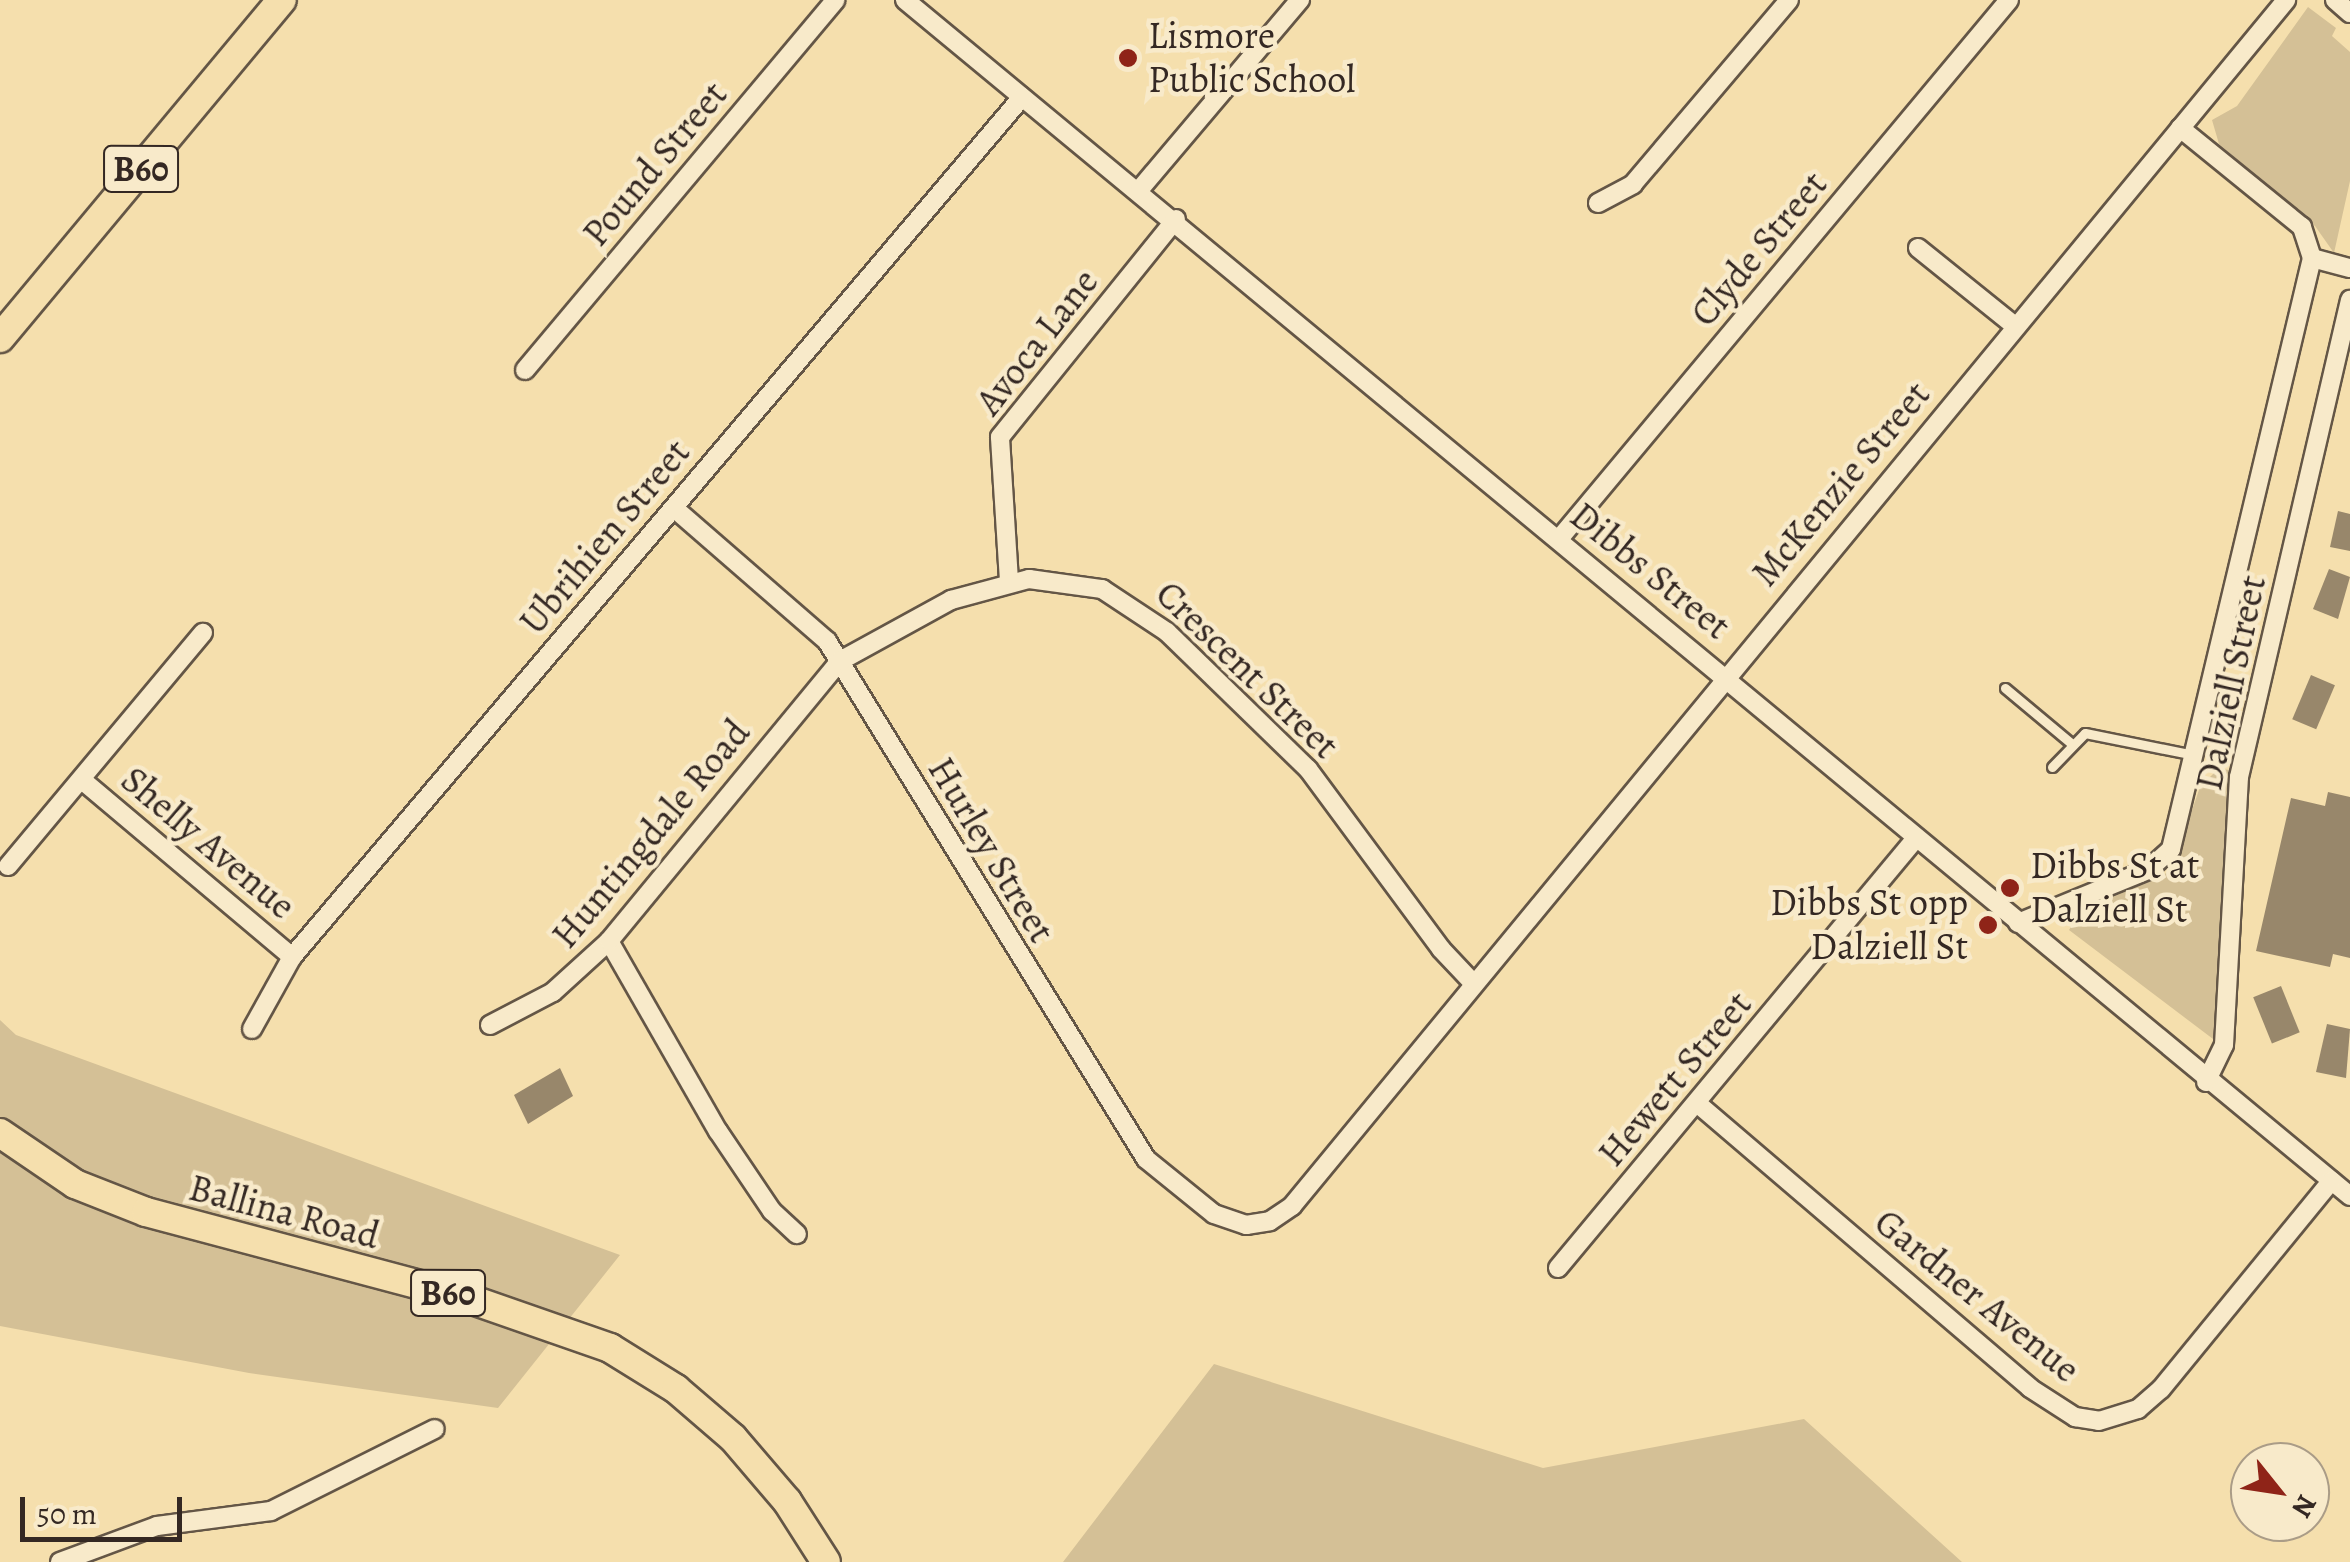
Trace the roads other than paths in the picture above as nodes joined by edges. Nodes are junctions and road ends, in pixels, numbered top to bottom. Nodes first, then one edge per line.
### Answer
1 (282, 0) edge
2 (835, 0) edge
3 (905, 0) edge
4 (1300, 0) edge
5 (1789, 0) edge
6 (2009, 0) edge
7 (2286, 0) edge
8 (2335, 0) edge
9 (2350, 13) edge
10 (1022, 98) junction
11 (2180, 128) junction
12 (1140, 189) junction
13 (1598, 203) dead end
14 (1176, 220) junction
15 (1918, 248) dead end
16 (2312, 258) junction
17 (2350, 268) edge
18 (2350, 300) edge
19 (2014, 326) junction
20 (0, 338) edge
21 (525, 370) dead end
22 (674, 508) junction
23 (1559, 539) junction
24 (1009, 581) junction
25 (203, 632) dead end
26 (840, 661) junction
27 (1724, 674) junction
28 (2005, 688) dead end
29 (2072, 744) junction
30 (2194, 755) junction
31 (2052, 767) dead end
32 (82, 780) junction
33 (1916, 838) junction
34 (8, 866) dead end
35 (2018, 922) junction
36 (609, 942) junction
37 (292, 957) junction
38 (1474, 984) junction
39 (490, 1025) dead end
40 (252, 1029) dead end
41 (2206, 1082) junction
42 (1698, 1104) junction
43 (0, 1133) edge
44 (2331, 1182) junction
45 (2350, 1196) edge
46 (1246, 1224) joint
47 (796, 1234) dead end
48 (1558, 1268) dead end
49 (435, 1428) dead end
50 (60, 1562) edge
51 (826, 1562) edge

1 - 20 main road, B60
2 - 21 street, Pound Street
3 - 10 street, Dibbs Street
4 - 12 street
5 - 13 street
6 - 23 street, Clyde Street
7 - 11 street, McKenzie Street
8 - 9 street
10 - 12 street, Dibbs Street
10 - 22 street, Ubrihien Street
11 - 16 street
11 - 19 street, McKenzie Street
12 - 14 street, Dibbs Street
14 - 23 street, Dibbs Street
14 - 24 street, Avoca Lane
15 - 19 street
16 - 17 street
16 - 30 street, Dalziell Street
18 - 41 street, Dalziell Street
19 - 27 street, McKenzie Street
22 - 26 street, Hurley Street
22 - 37 street, Ubrihien Street
23 - 27 street, Dibbs Street
24 - 26 street, Crescent Street
24 - 38 street, Crescent Street
25 - 32 street
26 - 36 street, Huntingdale Road
26 - 46 street, Hurley Street
27 - 33 street, Dibbs Street
27 - 38 street, McKenzie Street
28 - 29 lane
29 - 30 lane
29 - 31 lane
30 - 35 street, Dalziell Street
32 - 34 street
32 - 37 street, Shelly Avenue
33 - 35 street, Dibbs Street
33 - 42 street, Hewett Street
35 - 41 street, Dibbs Street
36 - 39 street, Huntingdale Road
36 - 47 street
37 - 40 street, Ubrihien Street
38 - 46 street, McKenzie Street
41 - 44 street, Dibbs Street
42 - 44 street, Gardner Avenue
42 - 48 street, Hewett Street
43 - 51 main road, Ballina Road / B60
44 - 45 street, Dibbs Street
49 - 50 street

